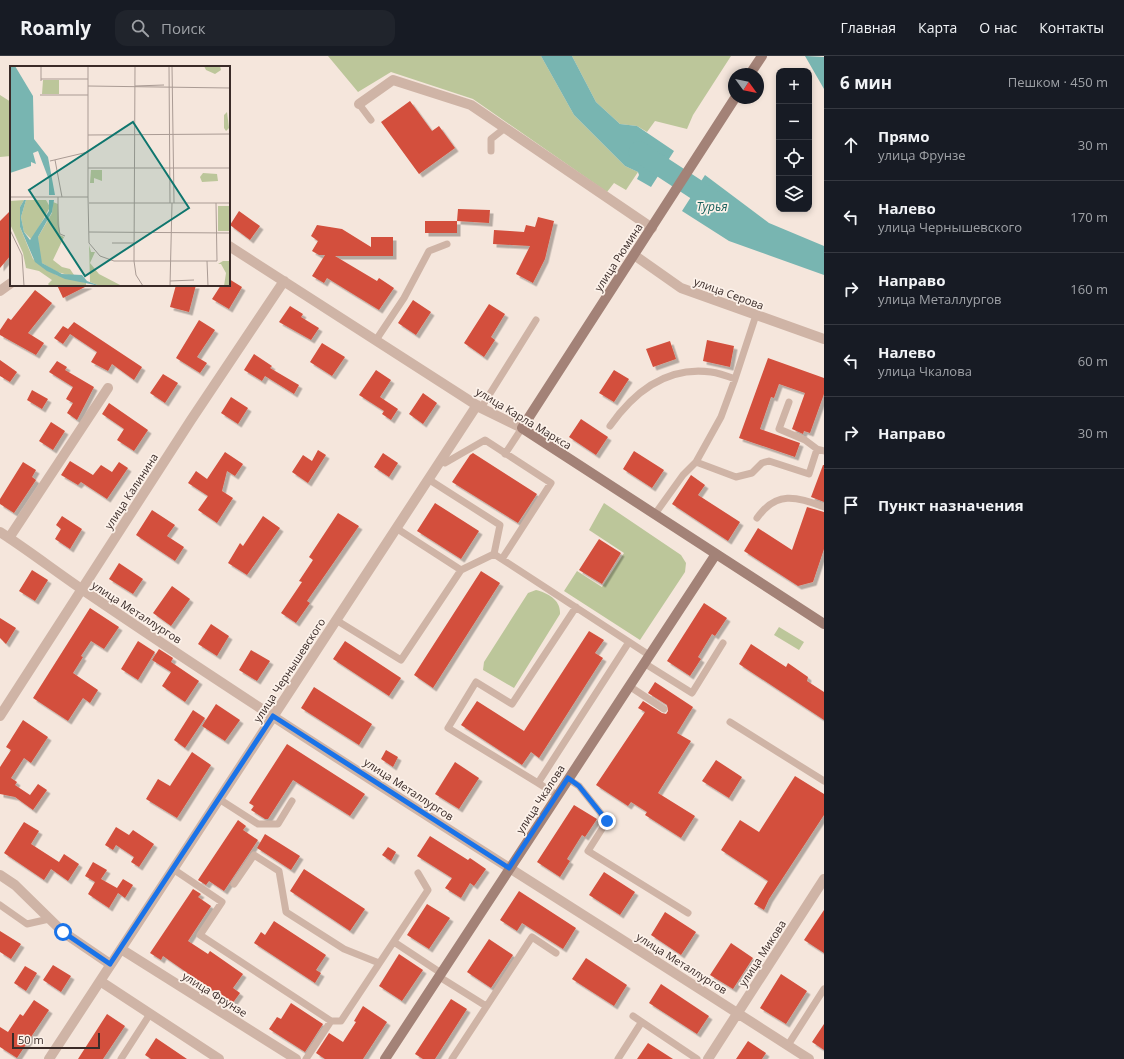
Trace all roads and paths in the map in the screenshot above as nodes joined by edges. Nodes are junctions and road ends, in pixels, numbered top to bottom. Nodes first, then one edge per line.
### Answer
1 (762, 56) edge
2 (754, 68) edge
3 (359, 104) joint
4 (731, 104) edge
5 (371, 120) dead end
6 (505, 128) junction
7 (491, 152) dead end
8 (652, 228) junction
9 (446, 244) dead end
10 (230, 247) edge
11 (634, 255) junction
12 (284, 281) junction
13 (10, 284) edge
14 (0, 291) edge
15 (756, 315) junction
16 (536, 320) dead end
17 (824, 339) edge
18 (376, 340) junction
19 (735, 378) junction
20 (108, 388) dead end
21 (789, 402) dead end
22 (479, 406) junction
23 (610, 426) dead end
24 (522, 428) junction
25 (820, 450) edge
26 (506, 454) junction
27 (440, 460) junction
28 (696, 462) junction
29 (428, 479) junction
30 (824, 507) edge
31 (655, 514) junction
32 (757, 518) dead end
33 (396, 528) junction
34 (0, 532) edge
35 (10, 538) junction
36 (494, 554) junction
37 (716, 554) junction
38 (502, 559) junction
39 (461, 570) junction
40 (82, 590) junction
41 (576, 607) junction
42 (336, 620) junction
43 (823, 620) edge
44 (629, 642) junction
45 (724, 643) dead end
46 (647, 659) junction
47 (629, 686) junction
48 (664, 709) dead end
49 (0, 716) edge
50 (273, 716) junction
51 (730, 722) dead end
52 (568, 778) junction
53 (824, 781) edge
54 (538, 783) junction
55 (557, 795) junction
56 (219, 799) junction
57 (292, 801) dead end
58 (509, 868) junction
59 (173, 869) junction
60 (418, 873) dead end
61 (0, 875) edge
62 (823, 883) edge
63 (234, 884) dead end
64 (0, 905) edge
65 (688, 913) dead end
66 (49, 919) junction
67 (394, 942) junction
68 (121, 948) junction
69 (556, 953) dead end
70 (379, 963) junction
71 (110, 964) junction
72 (440, 974) junction
73 (100, 981) junction
74 (824, 989) edge
75 (821, 1000) edge
76 (486, 1006) junction
77 (738, 1013) junction
78 (150, 1014) junction
79 (633, 1016) dead end
80 (330, 1021) junction
81 (641, 1023) junction
82 (788, 1045) junction
83 (124, 1058) edge
84 (49, 1059) edge
85 (219, 1059) edge
86 (296, 1059) edge
87 (306, 1059) edge
88 (385, 1059) edge
89 (452, 1059) edge
90 (618, 1059) edge
91 (697, 1059) edge
92 (708, 1059) edge
93 (809, 1059) edge

1 - 2 main road
3 - 5 lane
3 - 6 street
4 - 8 main road, улица Рюмина
6 - 7 lane
6 - 8 street
8 - 11 main road, улица Рюмина
9 - 18 lane
10 - 12 street, улица Карла Маркса
11 - 15 street, улица Серова
11 - 24 main road, улица Рюмина
12 - 18 street, улица Карла Маркса
12 - 40 street, улица Калинина
13 - 14 street
15 - 17 street, улица Серова
15 - 19 lane
16 - 22 lane
18 - 22 street, улица Карла Маркса
19 - 23 lane
19 - 28 lane
20 - 35 street
21 - 25 lane
22 - 24 street, улица Карла Маркса
22 - 27 street, улица Чернышевского
24 - 26 lane
24 - 31 main road, улица Карла Маркса
25 - 28 lane
26 - 27 lane
26 - 38 lane
27 - 29 street, улица Чернышевского
28 - 31 lane
29 - 33 street, улица Чернышевского
29 - 36 lane
30 - 32 lane
31 - 37 main road, улица Карла Маркса
33 - 39 lane
33 - 42 street, улица Чернышевского
34 - 35 street, улица Металлургов
35 - 40 street, улица Металлургов
36 - 38 lane
36 - 39 lane
37 - 43 main road, улица Карла Маркса
37 - 46 main road, улица Чкалова
38 - 41 lane
39 - 42 lane
40 - 49 street, улица Калинина
40 - 50 street, улица Металлургов
41 - 44 lane
41 - 54 lane
42 - 50 street, улица Чернышевского
44 - 46 lane
44 - 54 lane
45 - 46 lane
46 - 47 main road, улица Чкалова
47 - 48 lane
47 - 52 main road, улица Чкалова
50 - 56 street, улица Чернышевского
50 - 58 street, улица Металлургов
51 - 53 lane
52 - 55 main road, улица Чкалова
52 - 65 lane
54 - 55 lane
55 - 58 main road, улица Чкалова
56 - 57 lane
56 - 59 street, улица Чернышевского
58 - 72 main road, улица Чкалова
58 - 77 street, улица Металлургов
59 - 68 street, улица Чернышевского
59 - 80 lane
60 - 67 lane
61 - 66 street
62 - 77 street, улица Микова
63 - 70 lane
64 - 66 lane
66 - 71 street
67 - 70 lane
67 - 72 lane
68 - 71 street, улица Чернышевского
68 - 86 street, улица Фрунзе
69 - 76 lane
70 - 80 lane
71 - 73 street, улица Чернышевского
72 - 76 lane
72 - 88 main road, улица Чкалова
73 - 78 street
73 - 84 street
74 - 75 lane
75 - 82 lane
76 - 89 lane
77 - 82 street, улица Металлургов
77 - 92 street, улица Микова
78 - 83 lane
78 - 85 street
79 - 81 lane
80 - 87 lane
81 - 90 lane
81 - 91 lane
82 - 93 street, улица Металлургов

